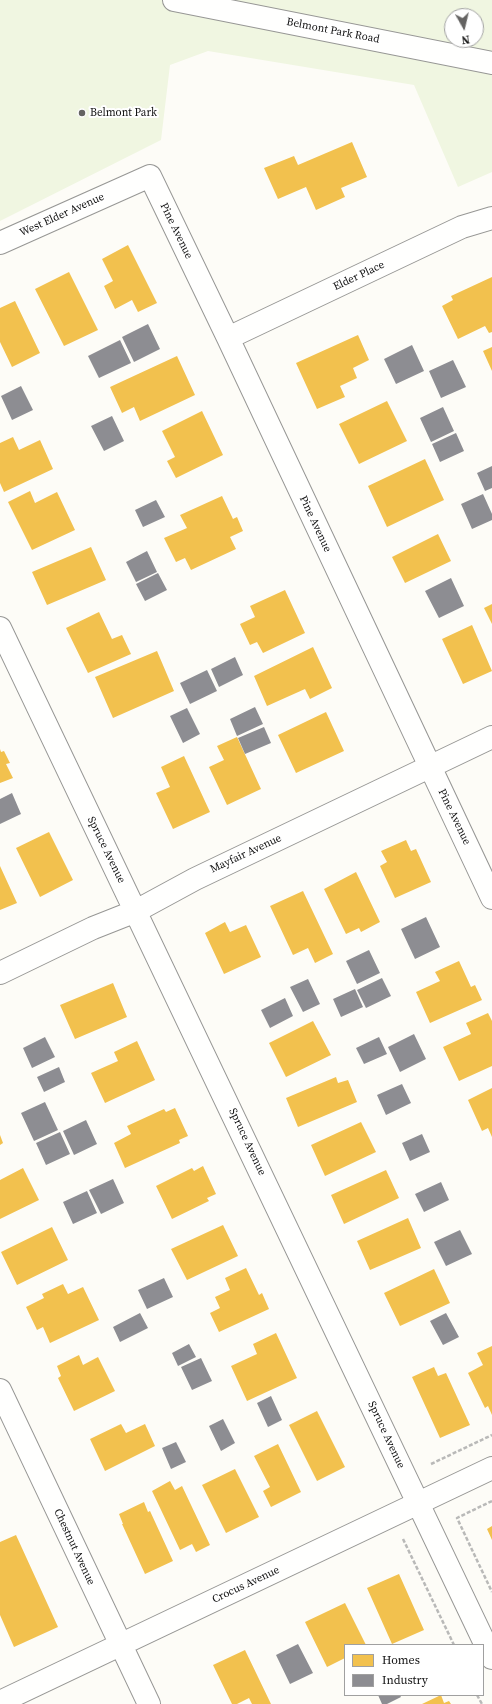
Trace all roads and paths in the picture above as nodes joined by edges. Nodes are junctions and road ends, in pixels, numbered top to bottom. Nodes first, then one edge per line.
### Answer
1 (174, 0) edge
2 (492, 62) edge
3 (124, 187) joint
4 (492, 218) edge
5 (0, 243) edge
6 (228, 338) junction
7 (0, 628) edge
8 (492, 737) edge
9 (430, 768) junction
10 (492, 898) edge
11 (136, 911) junction
12 (0, 973) edge
13 (0, 1390) edge
14 (492, 1435) edge
15 (431, 1464) dead end
16 (492, 1468) edge
17 (492, 1501) edge
18 (418, 1503) junction
19 (405, 1543) dead end
20 (492, 1592) edge
21 (454, 1644) edge
22 (121, 1645) junction
23 (492, 1658) edge
24 (0, 1702) edge
25 (149, 1704) edge

1 - 2 street, Belmont Park Road
3 - 5 street, West Elder Avenue
3 - 6 street, Pine Avenue
4 - 6 street, Elder Place
6 - 9 street, Pine Avenue
7 - 11 street, Spruce Avenue
8 - 9 street, Mayfair Avenue
9 - 10 street, Pine Avenue
9 - 11 street, Mayfair Avenue
11 - 12 street, Mayfair Avenue
11 - 18 street, Spruce Avenue
13 - 22 street, Chestnut Avenue
14 - 15 path
16 - 18 street, Crocus Avenue
17 - 20 path
18 - 22 street, Crocus Avenue
18 - 23 street, Spruce Avenue
19 - 21 path
22 - 24 street, Crocus Avenue
22 - 25 street, Chestnut Avenue

